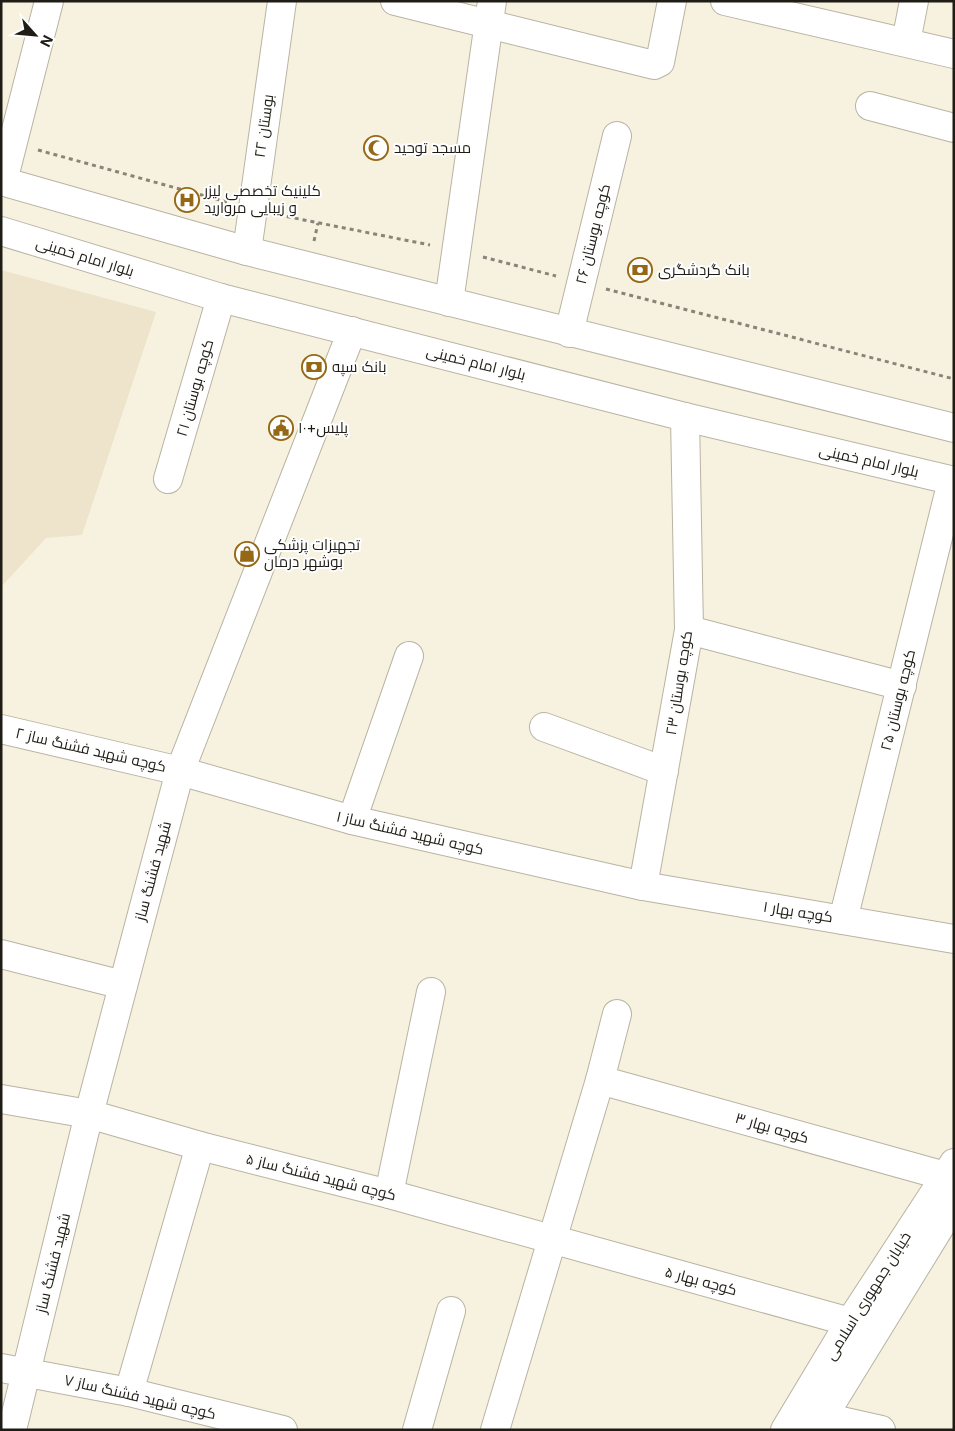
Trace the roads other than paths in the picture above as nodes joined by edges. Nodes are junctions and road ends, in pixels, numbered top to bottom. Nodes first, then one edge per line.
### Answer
1 (49, 1) edge
2 (282, 1) edge
3 (395, 1) edge
4 (672, 1) edge
5 (725, 1) edge
6 (914, 1) edge
7 (490, 13) edge
8 (906, 42) junction
9 (954, 54) edge
10 (870, 106) dead end
11 (954, 128) edge
12 (617, 136) dead end
13 (2, 181) edge
14 (1, 231) edge
15 (247, 251) junction
16 (221, 298) junction
17 (449, 302) junction
18 (352, 331) junction
19 (569, 333) junction
20 (686, 417) junction
21 (954, 428) edge
22 (168, 479) dead end
23 (953, 481) edge
24 (689, 630) junction
25 (409, 656) dead end
26 (902, 686) junction
27 (544, 728) dead end
28 (1, 729) edge
29 (180, 771) junction
30 (664, 771) junction
31 (352, 820) junction
32 (643, 886) junction
33 (843, 920) junction
34 (954, 939) edge
35 (1, 954) edge
36 (123, 985) junction
37 (431, 992) dead end
38 (617, 1014) dead end
39 (600, 1080) junction
40 (1, 1099) edge
41 (90, 1114) junction
42 (200, 1146) junction
43 (949, 1170) edge
44 (389, 1194) junction
45 (954, 1204) edge
46 (553, 1241) junction
47 (450, 1312) dead end
48 (850, 1322) junction
49 (14, 1370) edge
50 (129, 1392) junction
51 (819, 1423) edge
52 (12, 1430) edge
53 (283, 1430) edge
54 (417, 1430) edge
55 (495, 1430) edge
56 (785, 1430) edge
57 (881, 1430) edge

1 - 13 street
2 - 15 street, بوستان ۲۲
3 - 7 street
4 - 7 street
5 - 8 street
6 - 8 street
7 - 17 street
8 - 9 street
10 - 11 street
12 - 19 street, کوچه بوستان ۲۶
13 - 15 street
14 - 16 street, بلوار امام خمینی
15 - 17 street
16 - 18 street, بلوار امام خمینی
16 - 22 street, کوچه بوستان ۲۱
17 - 19 street
18 - 20 street, بلوار امام خمینی
18 - 29 street, شهید فشنگ ساز
19 - 21 street
20 - 23 street, بلوار امام خمینی
20 - 24 street, کوچه بوستان ۲۳
23 - 26 street, کوچه بوستان ۲۵
24 - 26 street
24 - 30 street, کوچه بوستان ۲۳
25 - 31 street
26 - 33 street, کوچه بوستان ۲۵
27 - 30 street
28 - 29 street, کوچه شهید فشنگ ساز ۲
29 - 31 street, کوچه شهید فشنگ ساز ۱
29 - 36 street, شهید فشنگ ساز
30 - 32 street, کوچه بوستان ۲۳
31 - 32 street, کوچه شهید فشنگ ساز ۱
32 - 33 street, کوچه بهار ۱
33 - 34 street, کوچه بهار ۱
35 - 36 street
36 - 41 street, شهید فشنگ ساز
37 - 44 street
38 - 39 street
39 - 43 street, کوچه بهار ۳
39 - 46 street
40 - 41 street, کوچه شهید فشنگ ساز ۵
41 - 42 street, کوچه شهید فشنگ ساز ۵
41 - 49 street, شهید فشنگ ساز
42 - 44 street, کوچه شهید فشنگ ساز ۵
42 - 50 street
43 - 48 street, خیابان جمهوری اسلامی
44 - 46 street, کوچه شهید فشنگ ساز ۵
45 - 51 street, خیابان جمهوری اسلامی
46 - 48 street, کوچه بهار ۵
46 - 55 street
47 - 54 street
48 - 56 street, خیابان جمهوری اسلامی
49 - 50 street, کوچه شهید فشنگ ساز ۷
49 - 52 street, شهید فشنگ ساز
50 - 53 street, کوچه شهید فشنگ ساز ۷
51 - 57 street

